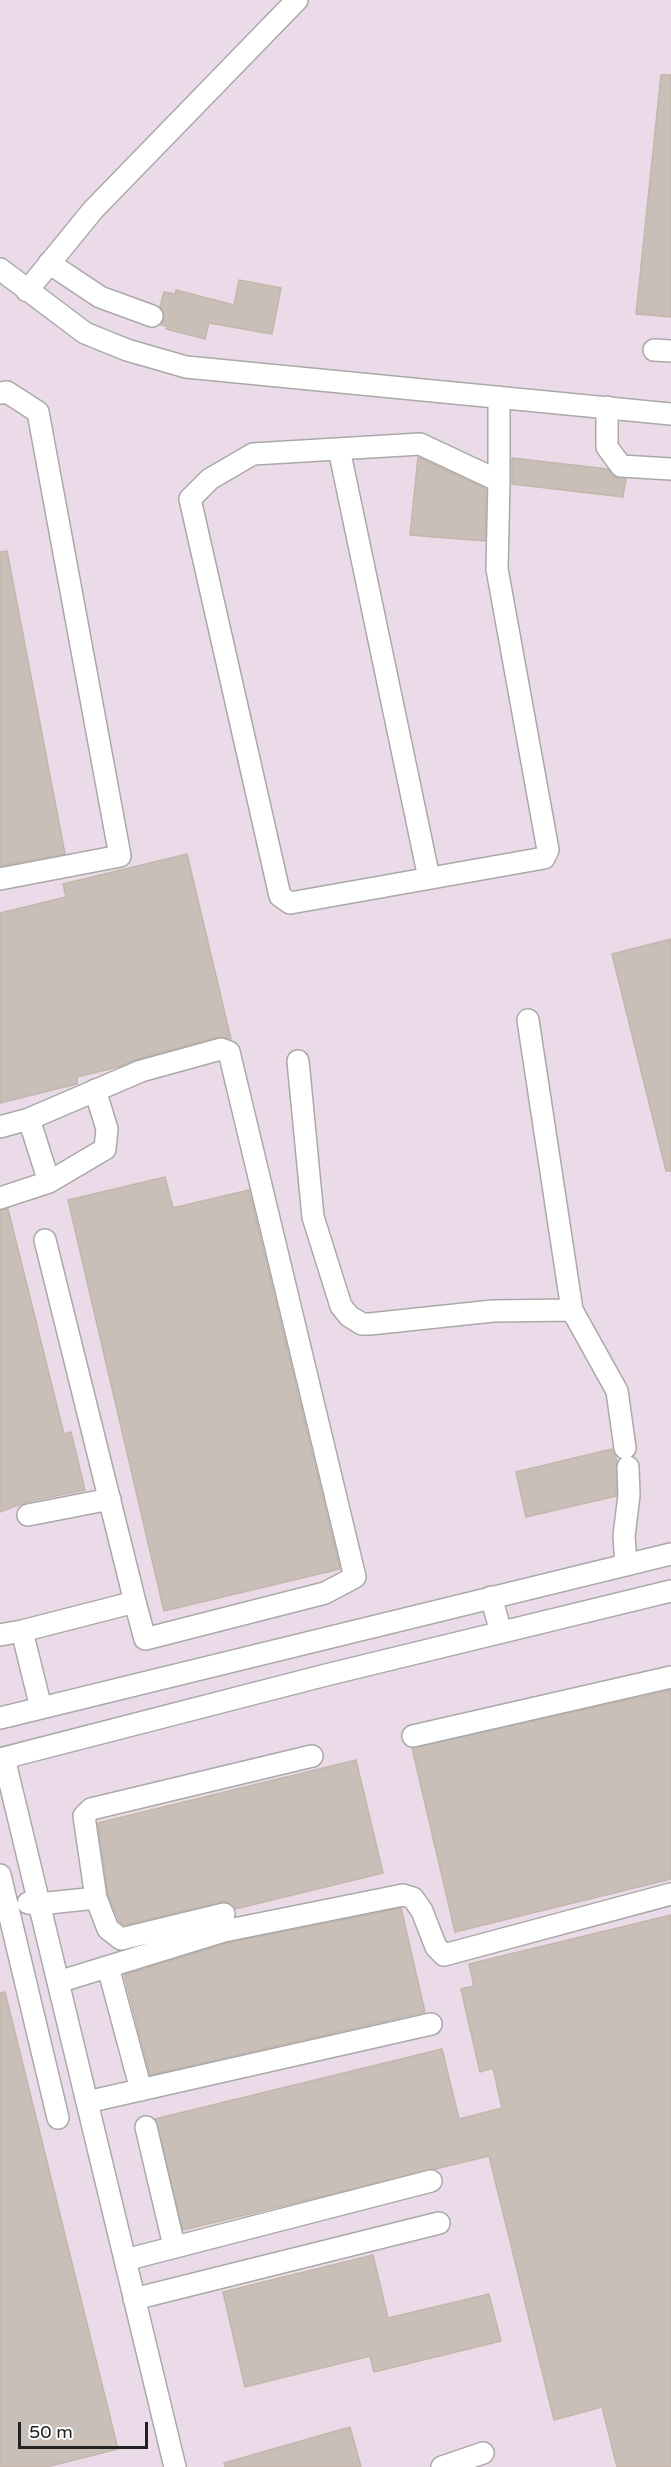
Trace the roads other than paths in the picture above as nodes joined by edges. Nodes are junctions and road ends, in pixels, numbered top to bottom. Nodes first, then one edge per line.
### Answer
1 (297, 0) edge
2 (49, 263) junction
3 (0, 270) edge
4 (27, 291) junction
5 (152, 316) dead end
6 (0, 393) edge
7 (499, 397) junction
8 (607, 407) junction
9 (671, 414) edge
10 (339, 449) junction
11 (671, 469) edge
12 (499, 481) junction
13 (429, 878) junction
14 (0, 879) edge
15 (528, 1020) dead end
16 (298, 1061) dead end
17 (94, 1090) junction
18 (30, 1119) junction
19 (0, 1127) edge
20 (49, 1182) junction
21 (0, 1198) edge
22 (45, 1240) dead end
23 (572, 1310) junction
24 (110, 1499) junction
25 (27, 1515) dead end
26 (671, 1554) edge
27 (626, 1564) junction
28 (671, 1591) edge
29 (491, 1597) junction
30 (135, 1602) junction
31 (22, 1631) junction
32 (501, 1632) junction
33 (0, 1635) edge
34 (671, 1677) edge
35 (41, 1708) junction
36 (0, 1718) edge
37 (413, 1736) dead end
38 (312, 1756) dead end
39 (2, 1759) edge
40 (0, 1875) edge
41 (671, 1894) edge
42 (96, 1898) junction
43 (6, 1899) junction
44 (39, 1904) junction
45 (224, 1914) dead end
46 (108, 1967) junction
47 (58, 1982) junction
48 (430, 2024) dead end
49 (141, 2090) junction
50 (87, 2102) junction
51 (58, 2118) dead end
52 (146, 2127) dead end
53 (431, 2181) dead end
54 (440, 2223) dead end
55 (174, 2246) junction
56 (125, 2260) junction
57 (134, 2299) junction
58 (483, 2453) dead end
59 (174, 2467) edge
60 (442, 2467) edge

1 - 2 street
2 - 4 street
2 - 5 street
3 - 4 street
4 - 7 street
6 - 14 street
7 - 8 street
7 - 12 street
8 - 9 street
8 - 11 street
10 - 12 street
10 - 13 street
10 - 13 street
12 - 13 street
15 - 23 street
16 - 23 street
17 - 18 street
17 - 20 street
17 - 30 street
18 - 19 street
18 - 20 street
20 - 21 street
22 - 24 street
23 - 27 street
24 - 25 street
24 - 30 street
26 - 27 street
27 - 29 street
28 - 32 street
29 - 32 street
29 - 35 street
30 - 31 street
31 - 33 street
31 - 35 street
32 - 39 street
34 - 37 street
35 - 36 street
38 - 42 street
39 - 44 street
40 - 43 street
41 - 46 street
42 - 44 street
42 - 45 street
43 - 44 street
43 - 51 street
44 - 47 street
46 - 47 street
46 - 49 street
47 - 50 street
48 - 49 street
49 - 50 street
50 - 56 street
52 - 55 street
53 - 55 street
54 - 57 street
55 - 56 street
56 - 57 street
57 - 59 street
58 - 60 street

